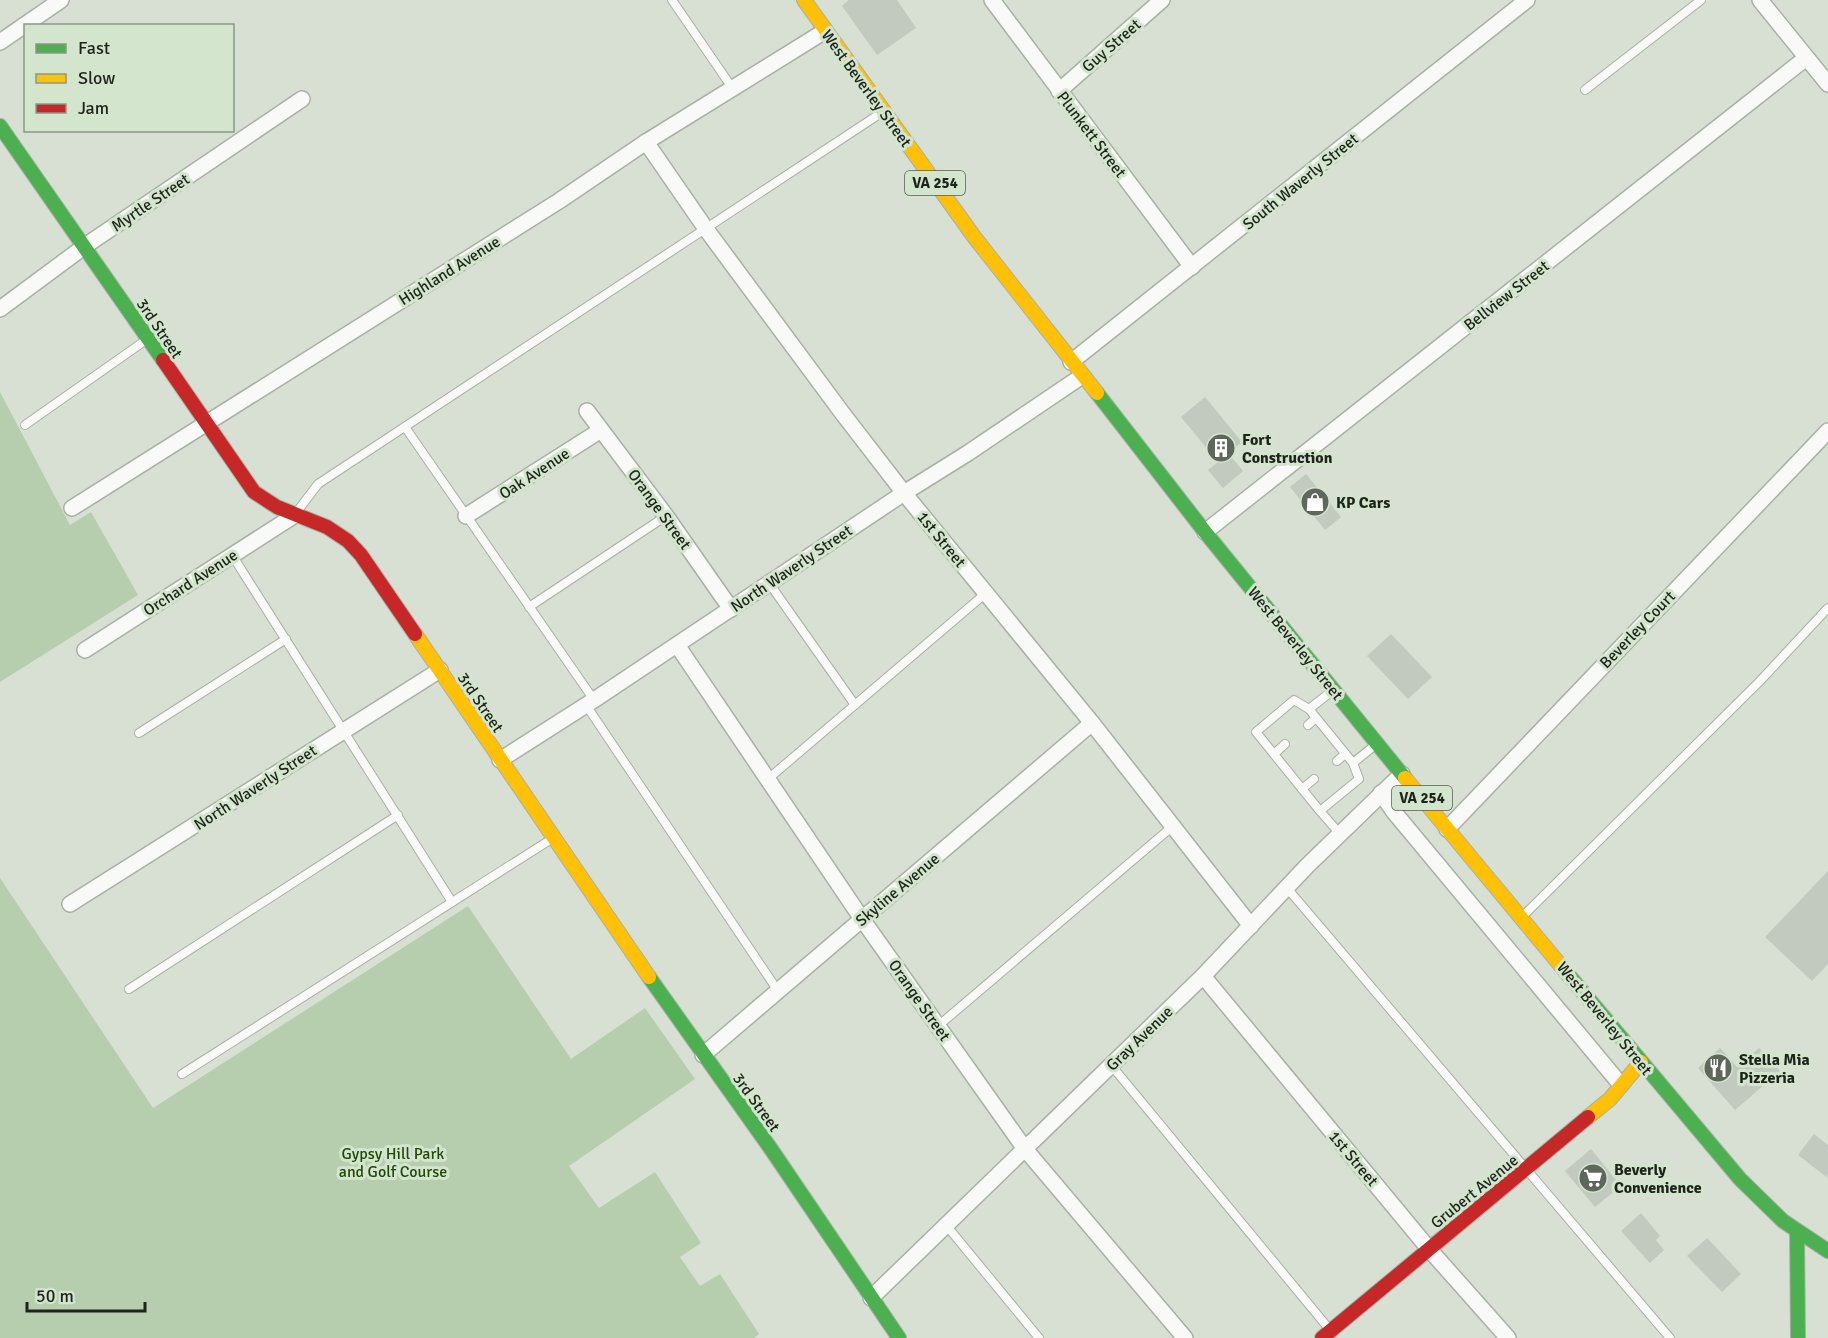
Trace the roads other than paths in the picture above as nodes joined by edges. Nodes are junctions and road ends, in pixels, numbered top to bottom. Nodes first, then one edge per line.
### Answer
1 (61, 0) edge
2 (672, 0) edge
3 (804, 0) edge
4 (992, 0) edge
5 (1162, 0) edge
6 (1527, 0) edge
7 (1701, 0) edge
8 (1760, 0) edge
9 (26, 24) edge
10 (24, 25) edge
11 (825, 31) junction
12 (0, 42) edge
13 (1806, 58) junction
14 (1828, 84) edge
15 (733, 89) junction
16 (1585, 90) dead end
17 (1059, 91) junction
18 (302, 99) dead end
19 (883, 111) junction
20 (0, 126) edge
21 (646, 142) junction
22 (706, 229) junction
23 (85, 246) junction
24 (1192, 267) junction
25 (0, 309) edge
26 (147, 340) junction
27 (1071, 362) junction
28 (1082, 376) junction
29 (587, 411) dead end
30 (206, 424) junction
31 (25, 425) dead end
32 (405, 427) junction
33 (601, 430) junction
34 (1828, 431) edge
35 (904, 493) junction
36 (72, 508) dead end
37 (295, 515) junction
38 (466, 516) junction
39 (666, 516) junction
40 (1205, 532) junction
41 (232, 555) junction
42 (769, 584) junction
43 (986, 593) junction
44 (529, 607) junction
45 (1828, 608) edge
46 (731, 609) junction
47 (286, 639) junction
48 (677, 645) junction
49 (85, 650) dead end
50 (440, 670) junction
51 (1334, 689) junction
52 (590, 703) junction
53 (855, 705) junction
54 (1309, 709) junction
55 (1316, 718) junction
56 (1092, 723) junction
57 (1308, 725) dead end
58 (343, 730) junction
59 (139, 733) dead end
60 (1285, 744) dead end
61 (1378, 744) junction
62 (1274, 754) junction
63 (1346, 754) junction
64 (500, 760) junction
65 (1337, 761) dead end
66 (1353, 763) junction
67 (1402, 774) junction
68 (768, 779) junction
69 (1314, 779) dead end
70 (1302, 789) junction
71 (1382, 793) junction
72 (1320, 811) junction
73 (398, 815) junction
74 (1173, 826) junction
75 (1447, 829) junction
76 (1340, 834) junction
77 (554, 838) junction
78 (1287, 888) junction
79 (452, 902) junction
80 (70, 904) dead end
81 (1522, 917) junction
82 (862, 919) junction
83 (1251, 926) junction
84 (1203, 976) junction
85 (129, 989) dead end
86 (778, 991) junction
87 (938, 1026) junction
88 (703, 1055) junction
89 (1641, 1062) junction
90 (1111, 1065) junction
91 (183, 1074) dead end
92 (1622, 1084) junction
93 (1025, 1149) junction
94 (1526, 1170) junction
95 (946, 1225) junction
96 (1797, 1232) junction
97 (1430, 1249) junction
98 (1828, 1251) edge
99 (871, 1298) junction
100 (1327, 1334) edge
101 (899, 1338) edge
102 (1039, 1338) edge
103 (1185, 1338) edge
104 (1508, 1338) edge
105 (1670, 1338) edge
106 (1798, 1338) edge

1 - 9 street
2 - 15 lane
3 - 11 street, West Beverley Street / VA 254
4 - 17 street, Plunkett Street
5 - 17 street, Guy Street
6 - 24 street, South Waverly Street
7 - 16 lane
8 - 13 street
10 - 12 street
11 - 15 street, Highland Avenue
11 - 19 street, West Beverley Street / VA 254
13 - 14 street
13 - 40 street, Bellview Street
15 - 21 street, Highland Avenue
17 - 24 street, Plunkett Street
18 - 23 street, Myrtle Street
19 - 22 lane
19 - 27 street, West Beverley Street / VA 254
20 - 23 street, 3rd Street
21 - 22 street, 1st Street
21 - 30 street, Highland Avenue
22 - 32 lane
22 - 35 street, 1st Street
23 - 25 street, Myrtle Street
23 - 26 street, 3rd Street
24 - 27 street, South Waverly Street
26 - 30 street, 3rd Street
26 - 31 lane
27 - 28 street, West Beverley Street / VA 254
28 - 35 street, North Waverly Street
28 - 40 street, West Beverley Street / VA 254
29 - 33 street, Orange Street
30 - 36 street, Highland Avenue
30 - 37 street, 3rd Street
32 - 37 lane
32 - 38 lane
33 - 38 street, Oak Avenue
33 - 39 street, Orange Street
34 - 75 street, Beverley Court
35 - 42 street, North Waverly Street
35 - 43 street, 1st Street
37 - 41 street, Orchard Avenue
37 - 50 street, 3rd Street
38 - 44 lane
39 - 44 lane
39 - 46 street, Orange Street
40 - 51 street, West Beverley Street / VA 254
41 - 47 lane
41 - 49 street, Orchard Avenue
42 - 46 street, North Waverly Street
42 - 53 lane
43 - 53 lane
43 - 56 street, 1st Street
44 - 52 lane
45 - 81 lane
46 - 48 street, North Waverly Street
47 - 58 lane
47 - 59 lane
48 - 52 street, North Waverly Street
48 - 68 street, Orange Street
50 - 58 street, North Waverly Street
50 - 64 street, 3rd Street
51 - 54 lane
51 - 61 street, West Beverley Street / VA 254
52 - 64 street, North Waverly Street
52 - 86 lane
53 - 68 lane
54 - 55 lane
54 - 62 lane
55 - 57 lane
55 - 63 lane
56 - 74 street, 1st Street
56 - 82 street, Skyline Avenue
58 - 73 lane
58 - 80 street, North Waverly Street
60 - 62 lane
61 - 66 lane
61 - 67 street, West Beverley Street / VA 254
62 - 70 lane
63 - 65 lane
63 - 66 lane
64 - 77 street, 3rd Street
66 - 72 lane
67 - 71 street, Gray Avenue
67 - 75 street, West Beverley Street / VA 254
68 - 82 street, Orange Street
69 - 70 lane
70 - 72 lane
71 - 76 street, Gray Avenue
71 - 92 street, West Beverley Street
72 - 76 lane
73 - 79 lane
73 - 85 lane
74 - 83 street, 1st Street
74 - 87 lane
75 - 81 street, West Beverley Street / VA 254
76 - 78 street, Gray Avenue
77 - 79 lane
77 - 88 street, 3rd Street
78 - 83 street, Gray Avenue
78 - 94 lane
79 - 91 lane
81 - 89 street, West Beverley Street / VA 254
82 - 86 street, Skyline Avenue
82 - 87 street, Orange Street
83 - 84 street, Gray Avenue
84 - 90 street, Gray Avenue
84 - 97 street, 1st Street
86 - 88 street, Skyline Avenue
87 - 93 street, Orange Street
88 - 99 street, 3rd Street
89 - 92 street, Grubert Avenue
89 - 96 street, West Beverley Street / VA 254
90 - 93 street, Gray Avenue
90 - 100 lane
92 - 94 street, Grubert Avenue
93 - 95 street, Gray Avenue
93 - 103 street, Orange Street
94 - 97 street, Grubert Avenue
94 - 105 lane
95 - 99 street, Gray Avenue
95 - 102 lane
96 - 98 street, West Beverley Street / VA 254
96 - 106 street
97 - 100 street, Grubert Avenue
97 - 104 street, 1st Street
99 - 101 street, 3rd Street

